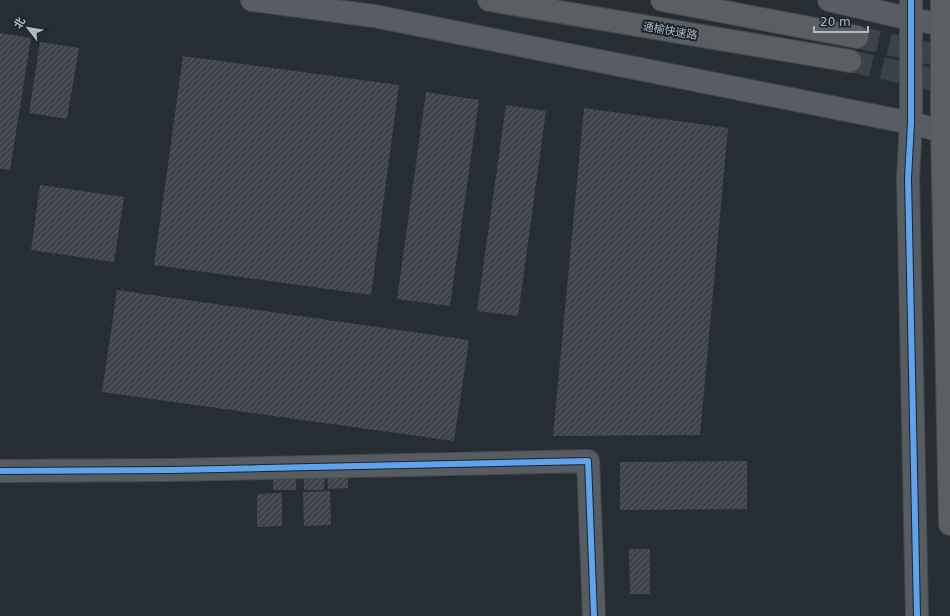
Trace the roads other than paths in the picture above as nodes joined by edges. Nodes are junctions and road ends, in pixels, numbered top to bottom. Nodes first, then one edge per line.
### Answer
1 (252, 0) edge
2 (489, 0) edge
3 (662, 0) edge
4 (829, 0) edge
5 (942, 0) edge
6 (911, 10) edge
7 (946, 26) edge
8 (857, 38) tunnel mouth
9 (850, 61) tunnel mouth
10 (911, 123) junction
11 (946, 132) edge
12 (0, 471) edge
13 (950, 524) edge
14 (594, 616) edge
15 (917, 616) edge

1 - 10 main road
2 - 9 highway, 通榆快速路
3 - 8 highway
4 - 6 main road
5 - 7 highway
6 - 7 main road
6 - 10 street
7 - 11 highway
10 - 11 main road
10 - 15 street
11 - 13 highway
12 - 14 street

